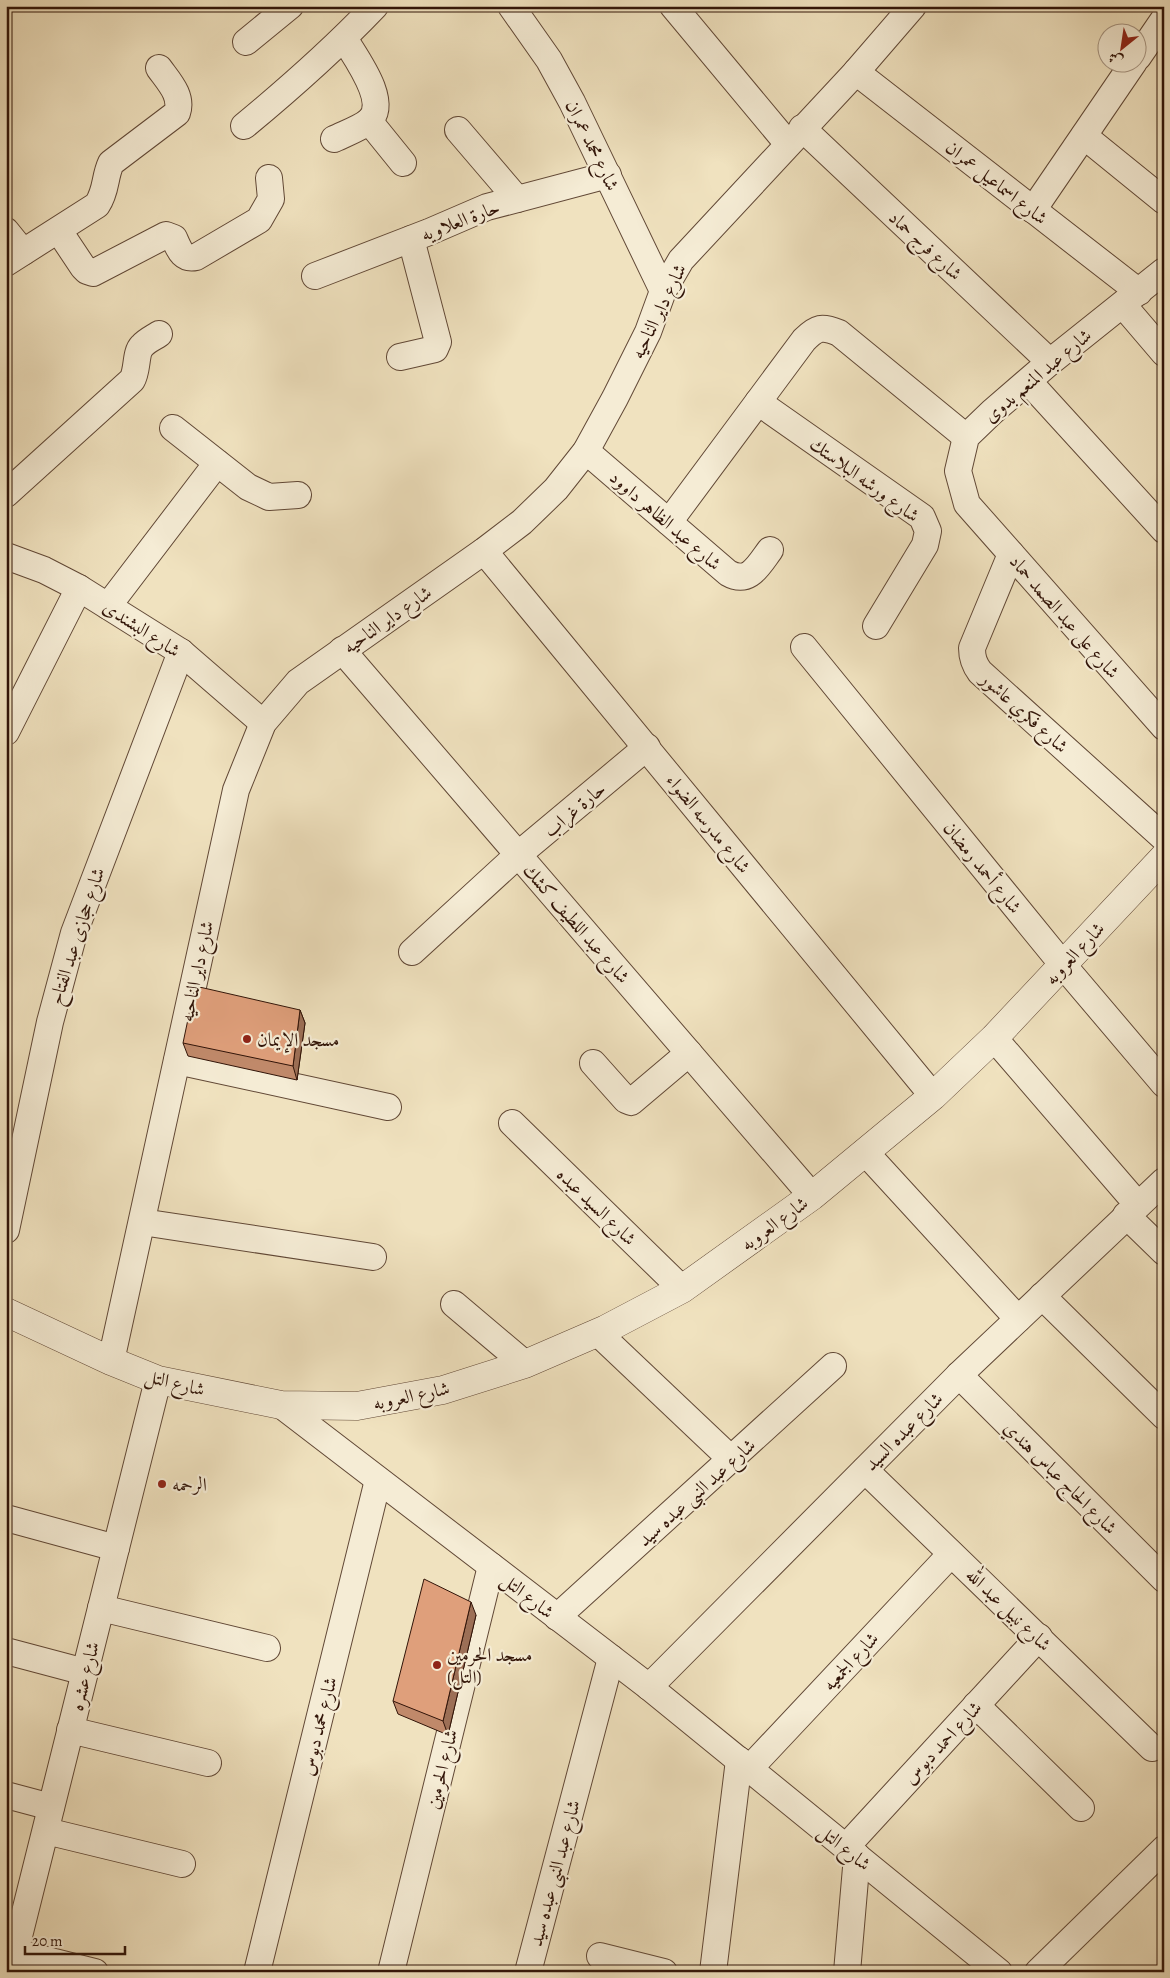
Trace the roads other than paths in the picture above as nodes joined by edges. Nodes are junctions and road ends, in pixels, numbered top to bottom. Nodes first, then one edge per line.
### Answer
1 (290, 6) edge
2 (375, 6) edge
3 (511, 6) edge
4 (674, 6) edge
5 (1146, 6) edge
6 (902, 10) edge
7 (1164, 18) edge
8 (344, 38) junction
9 (246, 42) dead end
10 (1148, 42) edge
11 (159, 68) dead end
12 (856, 72) junction
13 (1127, 72) edge
14 (369, 121) junction
15 (244, 126) dead end
16 (458, 130) dead end
17 (795, 136) junction
18 (1084, 136) junction
19 (334, 139) dead end
20 (403, 163) dead end
21 (608, 175) junction
22 (269, 178) dead end
23 (517, 200) junction
24 (1164, 201) edge
25 (1033, 210) junction
26 (59, 230) junction
27 (6, 231) edge
28 (411, 239) junction
29 (15, 258) edge
30 (1164, 272) edge
31 (315, 276) dead end
32 (663, 291) junction
33 (1131, 298) junction
34 (159, 334) dead end
35 (1164, 353) edge
36 (400, 357) dead end
37 (1050, 362) junction
38 (1029, 382) junction
39 (758, 402) junction
40 (173, 428) dead end
41 (966, 437) junction
42 (586, 451) junction
43 (217, 463) junction
44 (6, 494) edge
45 (298, 495) dead end
46 (967, 504) joint
47 (669, 522) junction
48 (1164, 530) edge
49 (770, 550) dead end
50 (484, 551) junction
51 (1011, 554) junction
52 (7, 555) edge
53 (79, 588) junction
54 (108, 606) junction
55 (876, 626) dead end
56 (804, 647) dead end
57 (342, 650) junction
58 (181, 652) junction
59 (263, 723) junction
60 (1164, 727) edge
61 (6, 732) edge
62 (647, 747) junction
63 (1164, 838) edge
64 (519, 854) junction
65 (1164, 857) edge
66 (412, 952) dead end
67 (1063, 965) junction
68 (994, 1038) junction
69 (689, 1053) junction
70 (177, 1061) junction
71 (594, 1063) dead end
72 (1164, 1084) edge
73 (933, 1096) junction
74 (388, 1107) dead end
75 (512, 1123) dead end
76 (865, 1152) junction
77 (1164, 1181) edge
78 (812, 1196) junction
79 (1132, 1210) junction
80 (142, 1222) junction
81 (6, 1230) edge
82 (1164, 1252) edge
83 (373, 1257) dead end
84 (682, 1289) junction
85 (1042, 1296) junction
86 (454, 1304) dead end
87 (6, 1312) edge
88 (1018, 1319) junction
89 (598, 1333) junction
90 (111, 1361) junction
91 (525, 1364) junction
92 (834, 1366) dead end
93 (959, 1375) junction
94 (158, 1380) junction
95 (281, 1405) junction
96 (1164, 1416) edge
97 (731, 1459) junction
98 (864, 1470) junction
99 (378, 1480) junction
100 (6, 1518) edge
101 (116, 1548) junction
102 (951, 1554) junction
103 (491, 1566) junction
104 (1164, 1579) edge
105 (101, 1608) junction
106 (557, 1617) junction
107 (1039, 1637) junction
108 (267, 1648) dead end
109 (6, 1651) edge
110 (611, 1658) junction
111 (85, 1672) junction
112 (649, 1687) junction
113 (976, 1705) junction
114 (70, 1730) junction
115 (1152, 1748) dead end
116 (208, 1763) dead end
117 (744, 1765) junction
118 (6, 1795) edge
119 (1082, 1808) dead end
120 (49, 1819) junction
121 (1164, 1849) edge
122 (851, 1851) junction
123 (182, 1864) dead end
124 (600, 1956) dead end
125 (11, 1961) edge
126 (94, 1972) edge
127 (257, 1972) edge
128 (391, 1972) edge
129 (528, 1972) edge
130 (664, 1972) edge
131 (713, 1972) edge
132 (847, 1972) edge
133 (999, 1972) edge
134 (1038, 1972) edge

1 - 9 street
2 - 8 street
3 - 21 street, شارع محمد عمران
4 - 17 street, شارع فرج حماد
5 - 7 street
6 - 12 street, شارع داير الناحيه
7 - 10 street
8 - 14 street
8 - 15 street
11 - 26 street
12 - 17 street, شارع داير الناحيه
12 - 25 street, شارع اسماعيل عمران
13 - 18 street
14 - 19 street
14 - 20 street
16 - 23 street
17 - 32 street, شارع داير الناحيه
17 - 37 street, شارع فرج حماد
18 - 24 street
18 - 25 street
21 - 23 street, حارة العلاويه
21 - 32 street, شارع محمد عمران
22 - 26 street
23 - 28 street, حارة العلاويه
25 - 33 street, شارع اسماعيل عمران
26 - 29 street
27 - 29 street
28 - 31 street, حارة العلاويه
28 - 36 street
30 - 33 street, شارع عبد المنعم بدوى
32 - 42 street, شارع داير الناحيه
33 - 35 street, شارع اسماعيل عمران
33 - 37 street, شارع عبد المنعم بدوى
34 - 44 street
37 - 38 street, شارع عبد المنعم بدوى
38 - 41 street, شارع عبد المنعم بدوى
38 - 48 street
39 - 41 street
39 - 47 street
39 - 55 street, شارع ورشه البلاستك
40 - 43 street
41 - 46 street, شارع عبد المنعم بدوى
42 - 47 street, شارع عبد الظاهر داوود
42 - 50 street, شارع داير الناحيه
43 - 45 street
43 - 54 street
46 - 51 street, شارع على عبد الصمد حماد
47 - 49 street, شارع عبد الظاهر داوود
50 - 57 street, شارع داير الناحيه
50 - 62 street, شارع مدرسه الضواء
51 - 60 street, شارع على عبد الصمد حماد
51 - 63 street, شارع فكري عاشور
52 - 53 street, شارع البشندى
53 - 54 street, شارع البشندى
53 - 61 street
54 - 58 street, شارع البشندى
56 - 67 street, شارع أحمد رمضان
57 - 59 street, شارع داير الناحيه
57 - 64 street, شارع عبد اللطيف كشك
58 - 59 street, شارع البشندى
58 - 81 street, شارع حجازى عبد الفتاح
59 - 70 street, شارع داير الناحيه
62 - 64 street, حارة غراب
62 - 73 street, شارع مدرسه الضواء
64 - 66 street, حارة غراب
64 - 69 street, شارع عبد اللطيف كشك
65 - 67 street, شارع العروبه
67 - 68 street, شارع العروبه
67 - 72 street, شارع أحمد رمضان
68 - 73 street, شارع العروبه
68 - 79 street
69 - 71 street
69 - 78 street, شارع عبد اللطيف كشك
70 - 74 street
70 - 80 street, شارع داير الناحيه
73 - 76 street, شارع العروبه
75 - 84 street, شارع السيد عبده
76 - 78 street, شارع العروبه
76 - 88 street
77 - 79 street, شارع عبده السيد
78 - 84 street, شارع العروبه
79 - 82 street
79 - 85 street, شارع عبده السيد
80 - 83 street
80 - 90 street, شارع داير الناحيه
84 - 89 street, شارع العروبه
85 - 88 street, شارع عبده السيد
85 - 96 street
86 - 91 street
87 - 90 street, شارع التل
88 - 93 street, شارع عبده السيد
89 - 91 street, شارع العروبه
89 - 97 street
90 - 94 street, شارع التل
91 - 95 street, شارع العروبه
92 - 97 street, شارع عبد النبى عبده سيد
93 - 98 street, شارع عبده السيد
93 - 104 street, شارع الحاج عباس هندي
94 - 95 street, شارع التل
94 - 101 street, شارع عشره
95 - 99 street, شارع التل
97 - 106 street, شارع عبد النبى عبده سيد
98 - 102 street, شارع نبيل عبد الله
98 - 112 street, شارع عبده السيد
99 - 103 street, شارع التل
99 - 127 street, شارع محمد دبوس
100 - 101 street
101 - 105 street, شارع عشره
102 - 107 street, شارع نبيل عبد الله
102 - 117 street, شارع الجمعيه
103 - 106 street, شارع التل
103 - 128 street, شارع الحرمين
105 - 108 street
105 - 111 street, شارع عشره
106 - 110 street, شارع التل
107 - 113 street, شارع احمد دبوس
107 - 115 street, شارع نبيل عبد الله
109 - 111 street
110 - 112 street, شارع التل
110 - 129 street, شارع عبد النبى عبده سيد
111 - 114 street, شارع عشره
112 - 117 street, شارع التل
113 - 119 street
113 - 122 street, شارع احمد دبوس
114 - 116 street
114 - 120 street, شارع عشره
117 - 122 street, شارع التل
117 - 131 street
118 - 120 street
120 - 123 street
120 - 125 street, شارع عشره
121 - 134 street
122 - 132 street
122 - 133 street, شارع التل
124 - 130 street
125 - 126 street

